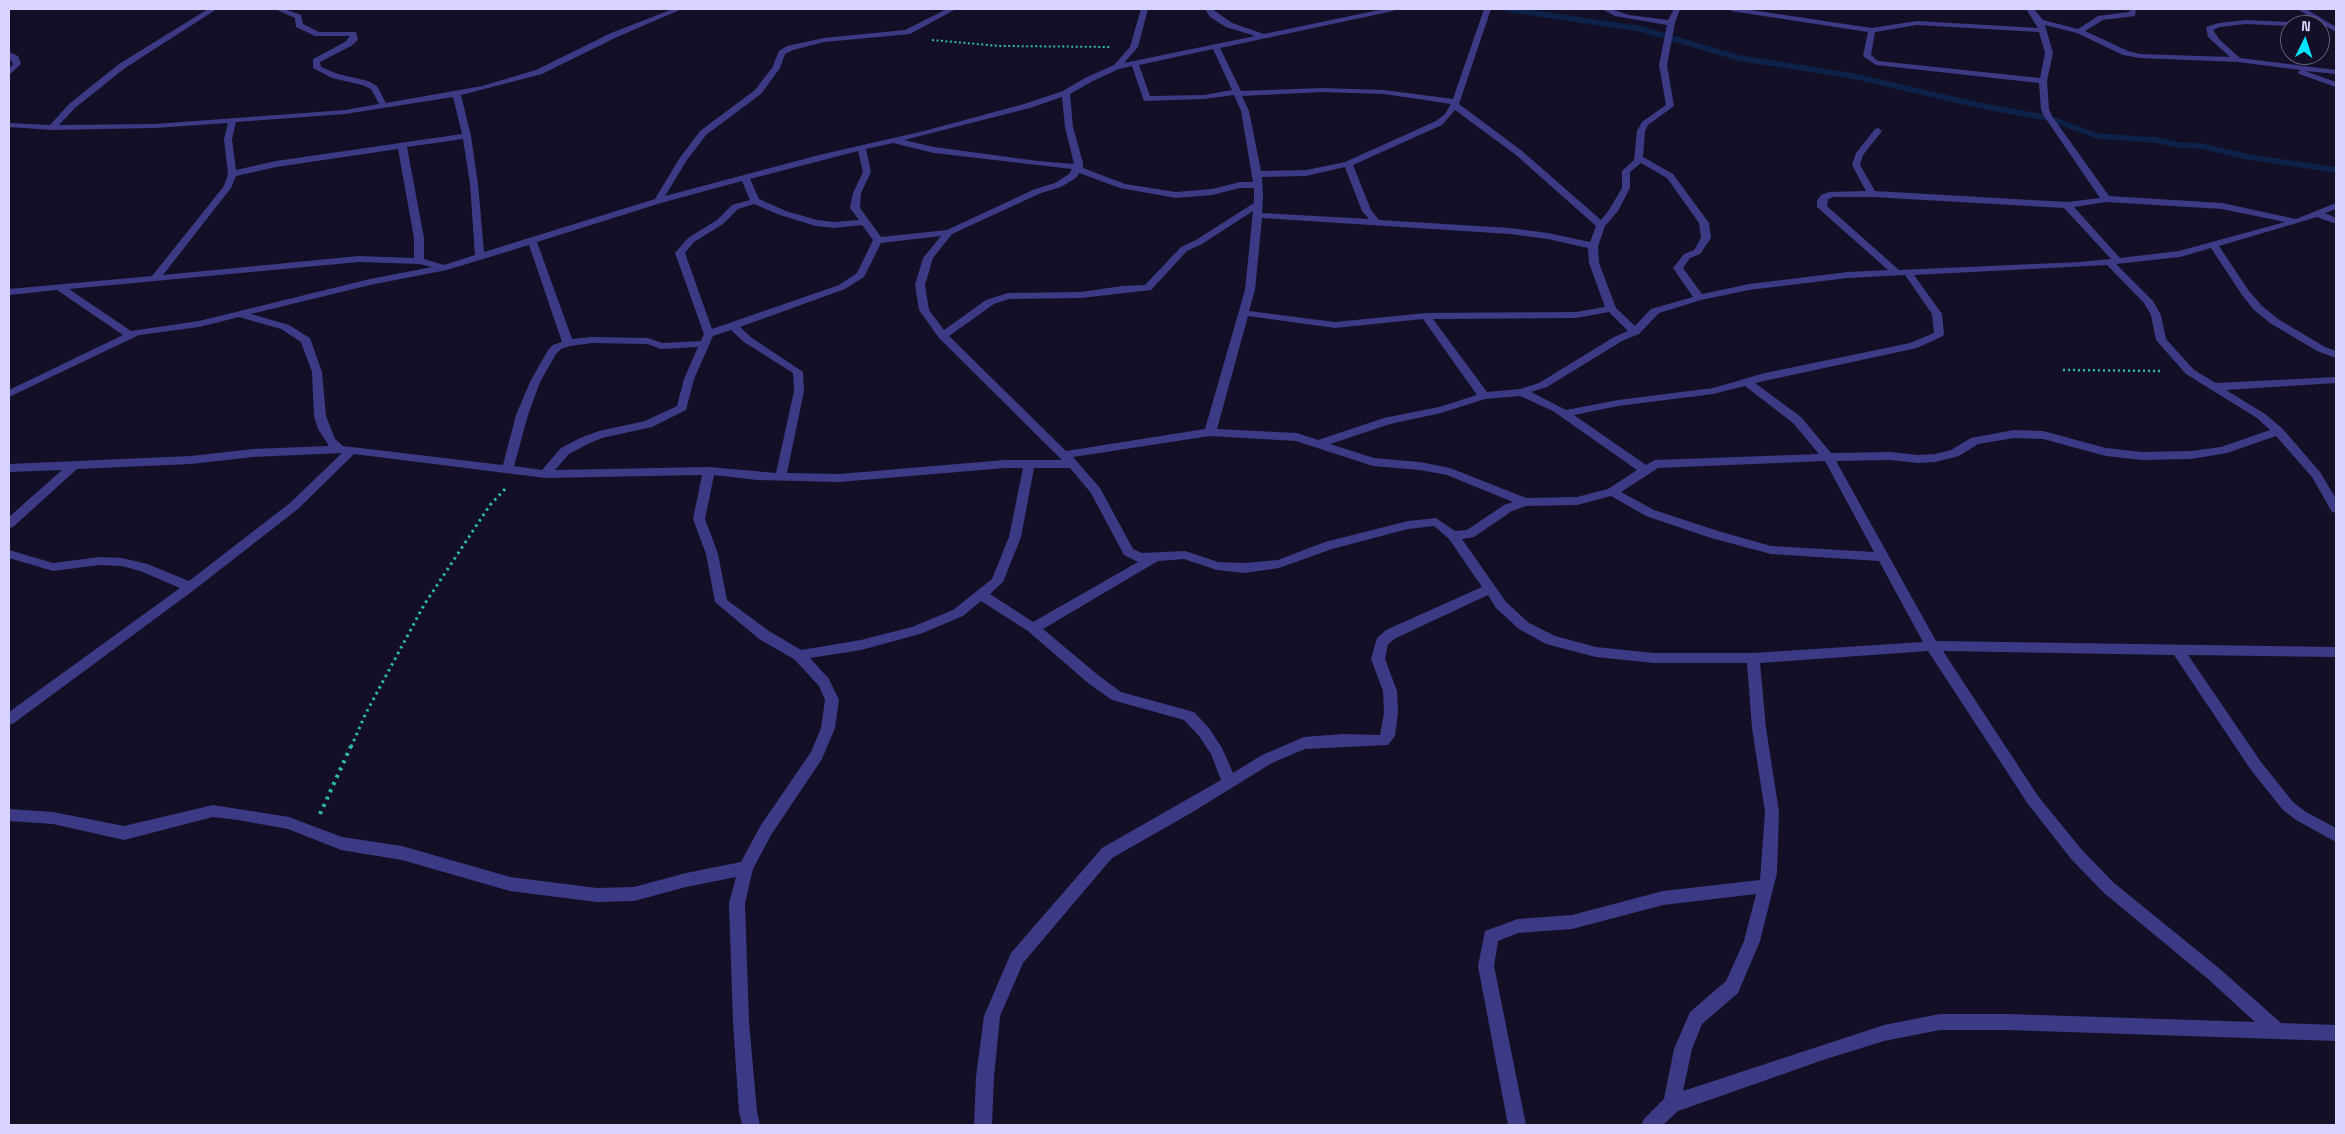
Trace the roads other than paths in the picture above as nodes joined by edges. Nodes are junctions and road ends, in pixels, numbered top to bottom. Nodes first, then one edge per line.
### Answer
1 (214, 9) edge
2 (278, 9) edge
3 (679, 9) edge
4 (952, 9) edge
5 (1144, 9) edge
6 (1208, 9) edge
7 (1393, 9) edge
8 (1488, 9) edge
9 (1606, 9) edge
10 (1677, 9) edge
11 (1732, 9) edge
12 (2030, 9) edge
13 (2133, 9) edge
14 (1671, 23) junction
15 (2280, 24) edge
16 (2041, 26) junction
17 (1872, 30) junction
18 (2079, 31) junction
19 (1263, 36) junction
20 (1216, 47) junction
21 (9, 54) edge
22 (2238, 60) junction
23 (2280, 64) edge
24 (1135, 65) junction
25 (2284, 65) edge
26 (2288, 65) edge
27 (1117, 67) junction
28 (9, 72) edge
29 (2336, 72) edge
30 (2043, 81) junction
31 (2336, 85) edge
32 (456, 93) junction
33 (1066, 93) junction
34 (1237, 93) junction
35 (1455, 103) junction
36 (384, 106) junction
37 (233, 120) junction
38 (9, 125) edge
39 (52, 128) junction
40 (1878, 131) dead end
41 (467, 136) junction
42 (894, 141) junction
43 (402, 145) junction
44 (861, 148) junction
45 (1639, 158) junction
46 (1348, 164) junction
47 (1078, 169) junction
48 (232, 174) junction
49 (1256, 174) junction
50 (745, 178) junction
51 (1258, 185) junction
52 (1872, 194) junction
53 (2106, 199) junction
54 (658, 201) junction
55 (755, 201) junction
56 (1258, 204) junction
57 (2067, 205) junction
58 (2336, 206) edge
59 (2319, 214) junction
60 (1256, 215) junction
61 (2298, 221) junction
62 (2336, 221) edge
63 (863, 222) junction
64 (1376, 222) junction
65 (1601, 225) junction
66 (949, 232) junction
67 (878, 240) junction
68 (532, 241) junction
69 (2214, 245) junction
70 (1593, 246) junction
71 (480, 256) junction
72 (420, 261) junction
73 (2114, 262) junction
74 (444, 268) junction
75 (1896, 272) junction
76 (1907, 272) junction
77 (156, 277) junction
78 (57, 286) junction
79 (9, 292) edge
80 (1699, 298) junction
81 (1610, 309) junction
82 (1245, 312) junction
83 (237, 313) junction
84 (1426, 316) junction
85 (732, 325) junction
86 (1635, 332) junction
87 (130, 335) junction
88 (943, 336) junction
89 (707, 339) junction
90 (568, 343) junction
91 (2336, 355) edge
92 (2336, 380) edge
93 (1747, 382) junction
94 (2213, 387) junction
95 (1521, 392) junction
96 (9, 394) edge
97 (1484, 396) junction
98 (1563, 414) junction
99 (2278, 431) junction
100 (1210, 432) junction
101 (1317, 444) junction
102 (345, 450) junction
103 (1829, 458) junction
104 (1068, 460) junction
105 (74, 464) junction
106 (1029, 465) junction
107 (9, 468) edge
108 (508, 469) junction
109 (1644, 469) junction
110 (709, 471) junction
111 (545, 474) junction
112 (781, 476) junction
113 (1612, 492) junction
114 (1525, 502) junction
115 (2336, 509) edge
116 (9, 524) edge
117 (1453, 536) junction
118 (9, 554) edge
119 (1882, 557) junction
120 (1155, 558) junction
121 (190, 587) junction
122 (1490, 589) junction
123 (981, 595) junction
124 (1032, 628) junction
125 (1932, 646) junction
126 (2178, 650) junction
127 (2336, 652) edge
128 (799, 655) junction
129 (1753, 658) junction
130 (9, 719) edge
131 (1229, 782) junction
132 (9, 815) edge
133 (2336, 835) edge
134 (746, 868) junction
135 (1766, 886) junction
136 (2276, 1030) junction
137 (2336, 1033) edge
138 (1672, 1104) junction
139 (751, 1125) edge
140 (983, 1125) edge
141 (1517, 1125) edge
142 (1650, 1125) edge

1 - 39 street
2 - 36 street
3 - 32 street
4 - 54 street
5 - 27 street
6 - 19 street
7 - 19 street
8 - 35 street
9 - 14 street
10 - 14 street
11 - 17 street
12 - 16 street
13 - 18 street
14 - 45 street
15 - 22 street
16 - 17 street
16 - 18 street
16 - 30 street
17 - 30 street
18 - 22 street
19 - 20 street
20 - 24 street
20 - 34 street
21 - 28 street
22 - 23 street
24 - 27 street
24 - 34 street
25 - 31 street
26 - 29 street
27 - 33 street
30 - 53 street
32 - 36 street
32 - 41 street
33 - 42 street
33 - 47 street
34 - 35 street
34 - 49 street
35 - 46 street
35 - 65 street
36 - 37 street
37 - 39 street
37 - 48 street
38 - 39 street
40 - 52 street
41 - 43 street
41 - 71 street
42 - 44 street
42 - 47 street
43 - 48 street
43 - 72 street
44 - 50 street
44 - 63 street
45 - 65 street
45 - 80 street
46 - 49 street
46 - 64 street
47 - 51 street
47 - 66 street
48 - 77 street
49 - 51 street
50 - 54 street
50 - 55 street
51 - 56 street
52 - 57 street
52 - 75 street
53 - 57 street
53 - 61 street
54 - 68 street
55 - 63 street
55 - 89 street
56 - 60 street
56 - 88 street
57 - 73 street
58 - 59 street
59 - 61 street
59 - 62 street
60 - 64 street
60 - 82 street
61 - 69 street
63 - 67 street
64 - 70 street
65 - 70 street
66 - 67 street
66 - 88 street
67 - 85 street
68 - 71 street
68 - 90 street
69 - 73 street
69 - 91 street
70 - 81 street
71 - 74 street
72 - 74 street
72 - 77 street
73 - 76 street
73 - 94 street
74 - 83 street
75 - 76 street
75 - 80 street
76 - 93 street
77 - 78 street
78 - 79 street
78 - 87 street
80 - 86 street
81 - 84 street
81 - 86 street
82 - 84 street
82 - 100 street
83 - 87 street
83 - 102 street
84 - 97 street
85 - 89 street
85 - 112 street
86 - 95 street
87 - 96 street
88 - 104 street
89 - 90 street
89 - 111 street
90 - 108 street
92 - 94 street
93 - 98 street
93 - 103 street
94 - 99 street
95 - 97 street
95 - 98 street
97 - 101 street
98 - 109 street
99 - 103 street
99 - 115 street
100 - 101 street
100 - 104 street
101 - 114 street
102 - 105 street
102 - 108 street
102 - 121 street
103 - 109 street
103 - 119 street
104 - 106 street
104 - 120 street
105 - 107 street
105 - 116 street
106 - 112 street
106 - 123 street
108 - 111 street
109 - 113 street
110 - 111 street
110 - 112 street
110 - 128 street
113 - 114 street
113 - 119 street
114 - 117 street
117 - 120 street
117 - 122 street
118 - 121 street
119 - 125 street
120 - 124 street
121 - 130 street
122 - 129 street
122 - 131 street
123 - 124 street
123 - 128 street
124 - 131 street
125 - 126 street
125 - 129 street
125 - 136 street
126 - 127 street
126 - 133 street
128 - 134 street
129 - 135 street
131 - 140 street
132 - 134 street
134 - 139 street
135 - 138 street
135 - 141 street
136 - 137 street
136 - 138 street
138 - 142 street

